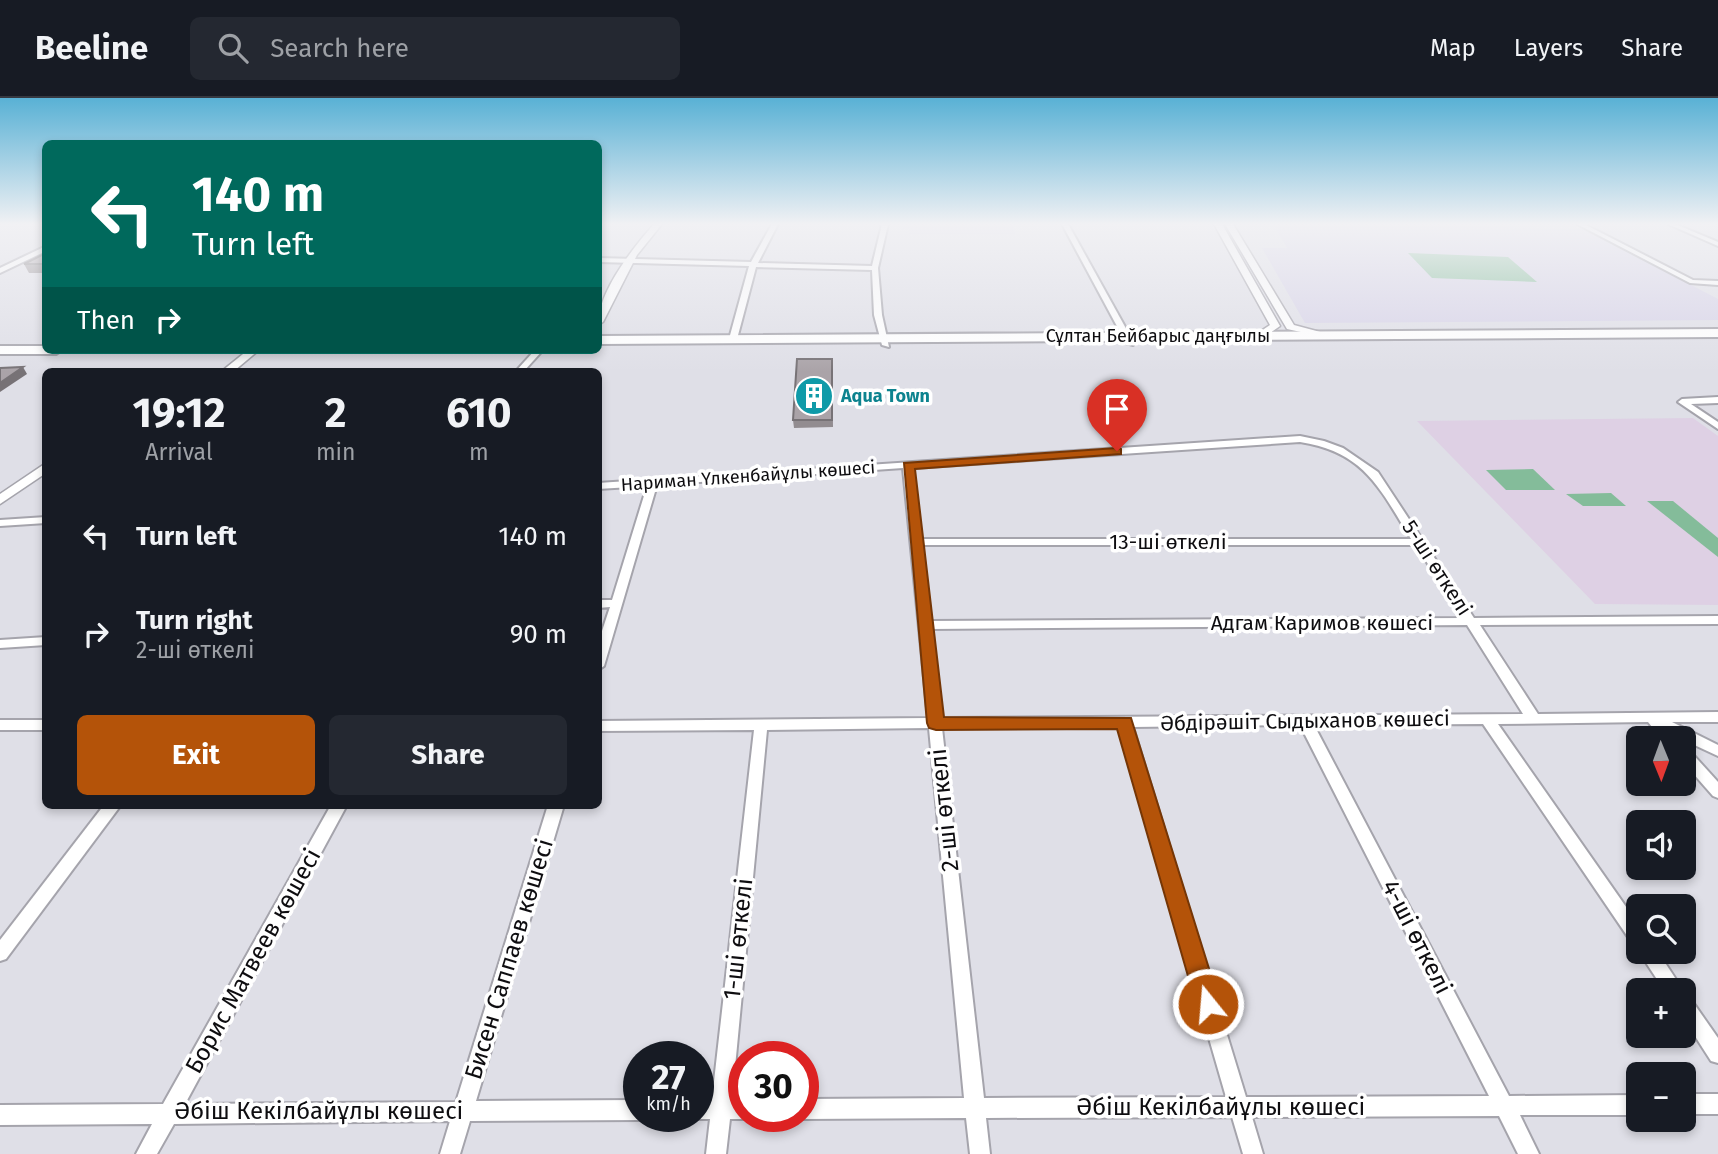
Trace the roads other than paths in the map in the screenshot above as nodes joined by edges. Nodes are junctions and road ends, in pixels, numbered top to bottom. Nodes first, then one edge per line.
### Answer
1 (623, 273) edge
2 (751, 273) edge
3 (874, 273) edge
4 (1092, 273) edge
5 (1246, 273) edge
6 (1258, 273) edge
7 (1676, 273) edge
8 (1718, 283) edge
9 (602, 315) edge
10 (1718, 333) edge
11 (1260, 335) junction
12 (1320, 335) junction
13 (733, 339) junction
14 (602, 340) edge
15 (1128, 340) junction
16 (1718, 340) edge
17 (885, 341) junction
18 (0, 344) edge
19 (42, 344) edge
20 (602, 347) edge
21 (0, 350) edge
22 (42, 350) edge
23 (249, 354) edge
24 (535, 354) edge
25 (231, 368) edge
26 (523, 368) edge
27 (1718, 400) edge
28 (1682, 402) joint
29 (1718, 426) edge
30 (1318, 441) joint
31 (908, 465) junction
32 (42, 470) edge
33 (653, 482) junction
34 (602, 486) edge
35 (0, 500) edge
36 (42, 520) edge
37 (0, 523) edge
38 (916, 542) junction
39 (1420, 542) junction
40 (618, 603) junction
41 (602, 604) edge
42 (1718, 620) edge
43 (1473, 622) junction
44 (925, 625) junction
45 (42, 642) edge
46 (0, 644) edge
47 (602, 653) edge
48 (1650, 717) junction
49 (1718, 717) edge
50 (1487, 719) junction
51 (1534, 719) junction
52 (1305, 721) junction
53 (936, 723) junction
54 (1125, 723) junction
55 (0, 724) edge
56 (42, 725) edge
57 (761, 725) junction
58 (602, 726) edge
59 (1658, 726) edge
60 (1718, 751) edge
61 (1696, 767) edge
62 (1718, 792) edge
63 (110, 809) edge
64 (337, 809) edge
65 (555, 809) edge
66 (1626, 921) edge
67 (0, 953) edge
68 (1696, 1022) edge
69 (1718, 1054) edge
70 (1696, 1104) edge
71 (1718, 1104) edge
72 (1626, 1105) edge
73 (1238, 1106) junction
74 (1505, 1107) junction
75 (975, 1108) junction
76 (819, 1109) edge
77 (464, 1110) junction
78 (623, 1110) edge
79 (714, 1110) edge
80 (721, 1110) junction
81 (728, 1110) edge
82 (169, 1112) junction
83 (0, 1115) edge
84 (146, 1154) edge
85 (450, 1154) edge
86 (716, 1154) edge
87 (980, 1154) edge
88 (1253, 1154) edge
89 (1529, 1154) edge

1 - 9 street
2 - 13 street
3 - 17 street
4 - 15 street
5 - 11 street
6 - 12 street
7 - 8 street
10 - 12 main road, Сұлтан Бейбарыс даңғылы
11 - 12 main road, Сұлтан Бейбарыс даңғылы
11 - 15 main road, Сұлтан Бейбарыс даңғылы
13 - 14 main road, Сұлтан Бейбарыс даңғылы
13 - 17 main road, Сұлтан Бейбарыс даңғылы
15 - 16 main road, Сұлтан Бейбарыс даңғылы
15 - 17 main road, Сұлтан Бейбарыс даңғылы
17 - 20 main road, Сұлтан Бейбарыс даңғылы
18 - 19 main road
21 - 22 main road
23 - 25 street
24 - 26 street
27 - 28 street
28 - 29 street
30 - 31 street, Нариман Үлкенбайұлы көшесі
30 - 39 street, 5-ші өткелі
31 - 33 street, Нариман Үлкенбайұлы көшесі
31 - 38 street, 2-ші өткелі
32 - 35 street
33 - 34 street, Нариман Үлкенбайұлы көшесі
33 - 40 street
36 - 37 street
38 - 39 street, 13-ші өткелі
38 - 44 street, 2-ші өткелі
39 - 43 street, 5-ші өткелі
40 - 41 street
40 - 47 street
42 - 43 street, Адгам Каримов көшесі
43 - 44 street, Адгам Каримов көшесі
43 - 51 street, 5-ші өткелі
44 - 53 street, 2-ші өткелі
45 - 46 street
48 - 49 street, Әбдірәшіт Сыдыханов көшесі
48 - 51 street, Әбдірәшіт Сыдыханов көшесі
48 - 59 street
48 - 60 street
50 - 51 street, Әбдірәшіт Сыдыханов көшесі
50 - 52 street, Әбдірәшіт Сыдыханов көшесі
50 - 66 street
52 - 54 street, Әбдірәшіт Сыдыханов көшесі
52 - 74 street, 4-ші өткелі
53 - 54 street, Әбдірәшіт Сыдыханов көшесі
53 - 57 street, Әбдірәшіт Сыдыханов көшесі
53 - 75 street, 2-ші өткелі
54 - 73 street
55 - 56 street
57 - 58 street, Әбдірәшіт Сыдыханов көшесі
57 - 80 street, 1-ші өткелі
61 - 62 street
63 - 67 street
64 - 82 street, Борис Матвеев көшесі
65 - 77 street, Бисен Саппаев көшесі
68 - 69 street
70 - 71 street
72 - 74 street, Әбіш Кекілбайұлы көшесі
73 - 74 street, Әбіш Кекілбайұлы көшесі
73 - 75 street, Әбіш Кекілбайұлы көшесі
73 - 88 street
74 - 89 street, 4-ші өткелі
75 - 76 street, Әбіш Кекілбайұлы көшесі
75 - 87 street, 2-ші өткелі
77 - 78 street, Әбіш Кекілбайұлы көшесі
77 - 82 street, Әбіш Кекілбайұлы көшесі
77 - 85 street, Бисен Саппаев көшесі
79 - 80 street
80 - 81 street
80 - 86 street, 1-ші өткелі
82 - 83 street, Әбіш Кекілбайұлы көшесі
82 - 84 street, Борис Матвеев көшесі

